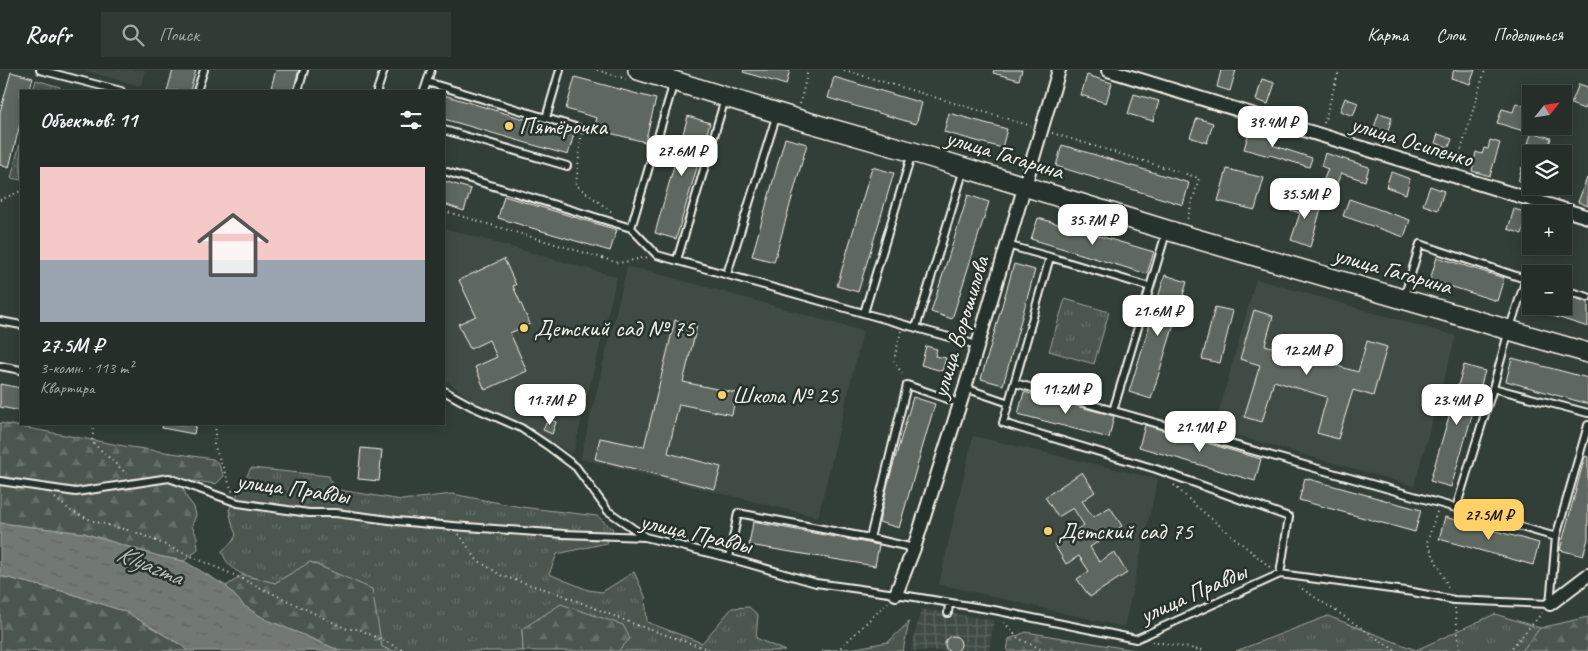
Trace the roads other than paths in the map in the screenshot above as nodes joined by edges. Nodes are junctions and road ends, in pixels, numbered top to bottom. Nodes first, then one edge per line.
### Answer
1 (40, 70) edge
2 (204, 70) edge
3 (304, 70) edge
4 (384, 70) edge
5 (430, 70) edge
6 (560, 70) edge
7 (638, 70) edge
8 (1059, 70) edge
9 (1108, 70) edge
10 (674, 81) junction
11 (427, 82) junction
12 (117, 90) edge
13 (198, 90) edge
14 (298, 90) edge
15 (377, 90) edge
16 (424, 90) edge
17 (726, 98) junction
18 (778, 113) junction
19 (546, 118) junction
20 (582, 129) road end
21 (445, 130) edge
22 (913, 152) junction
23 (567, 166) dead end
24 (964, 168) junction
25 (445, 171) edge
26 (1024, 187) junction
27 (1588, 217) edge
28 (632, 228) junction
29 (1175, 233) junction
30 (1007, 245) junction
31 (1050, 257) junction
32 (678, 260) junction
33 (727, 274) junction
34 (1522, 278) edge
35 (1150, 287) junction
36 (1572, 292) edge
37 (1588, 297) edge
38 (1522, 298) edge
39 (1404, 300) junction
40 (864, 313) junction
41 (0, 321) edge
42 (20, 325) edge
43 (916, 328) junction
44 (1509, 330) junction
45 (977, 344) junction
46 (1588, 353) edge
47 (0, 366) edge
48 (20, 370) edge
49 (1015, 383) junction
50 (965, 388) junction
51 (1493, 388) junction
52 (445, 392) edge
53 (959, 403) junction
54 (1009, 403) junction
55 (1113, 411) junction
56 (1588, 413) edge
57 (1588, 425) edge
58 (0, 481) edge
59 (1456, 508) junction
60 (645, 537) junction
61 (1556, 537) junction
62 (870, 538) junction
63 (914, 548) junction
64 (729, 558) junction
65 (1280, 574) junction
66 (1588, 575) edge
67 (896, 594) junction
68 (949, 603) junction
69 (1550, 604) junction
70 (948, 613) dead end

1 - 12 lane
2 - 13 lane
3 - 14 lane
4 - 15 lane
5 - 11 lane
6 - 19 lane
7 - 10 main road, улица Гагарина
8 - 26 street, улица Ворошилова
9 - 27 street, улица Осипенко
10 - 17 main road, улица Гагарина
10 - 28 lane
11 - 16 lane
11 - 19 lane
17 - 18 main road, улица Гагарина
17 - 32 lane
18 - 22 main road, улица Гагарина
18 - 33 lane
19 - 20 lane
21 - 23 lane
22 - 24 main road, улица Гагарина
22 - 40 lane
24 - 26 main road, улица Гагарина
24 - 43 lane
25 - 28 lane
26 - 29 main road, улица Гагарина
26 - 30 street, улица Ворошилова
28 - 32 lane
29 - 35 lane
29 - 39 main road, улица Гагарина
30 - 31 lane
30 - 45 street, улица Ворошилова
31 - 35 lane
31 - 49 lane
32 - 33 lane
33 - 40 lane
34 - 39 lane
35 - 55 lane
36 - 37 lane
38 - 44 lane
39 - 44 main road, улица Гагарина
40 - 43 lane
41 - 42 lane
43 - 45 lane
44 - 46 main road, улица Гагарина
44 - 51 lane
45 - 50 street, улица Ворошилова
47 - 48 lane
49 - 54 lane
49 - 55 lane
50 - 53 street, улица Ворошилова
50 - 54 lane
51 - 56 lane
51 - 59 lane
52 - 60 lane
53 - 62 lane
53 - 63 street, улица Ворошилова
54 - 65 lane
55 - 59 lane
57 - 61 lane
58 - 60 lane, улица Правды
59 - 61 lane
60 - 64 lane, улица Правды
61 - 69 lane
62 - 63 lane
62 - 64 lane
63 - 67 street, улица Ворошилова
64 - 67 lane, улица Правды
65 - 68 lane, улица Правды
65 - 69 lane
66 - 69 street
67 - 68 lane, улица Правды
68 - 70 lane

